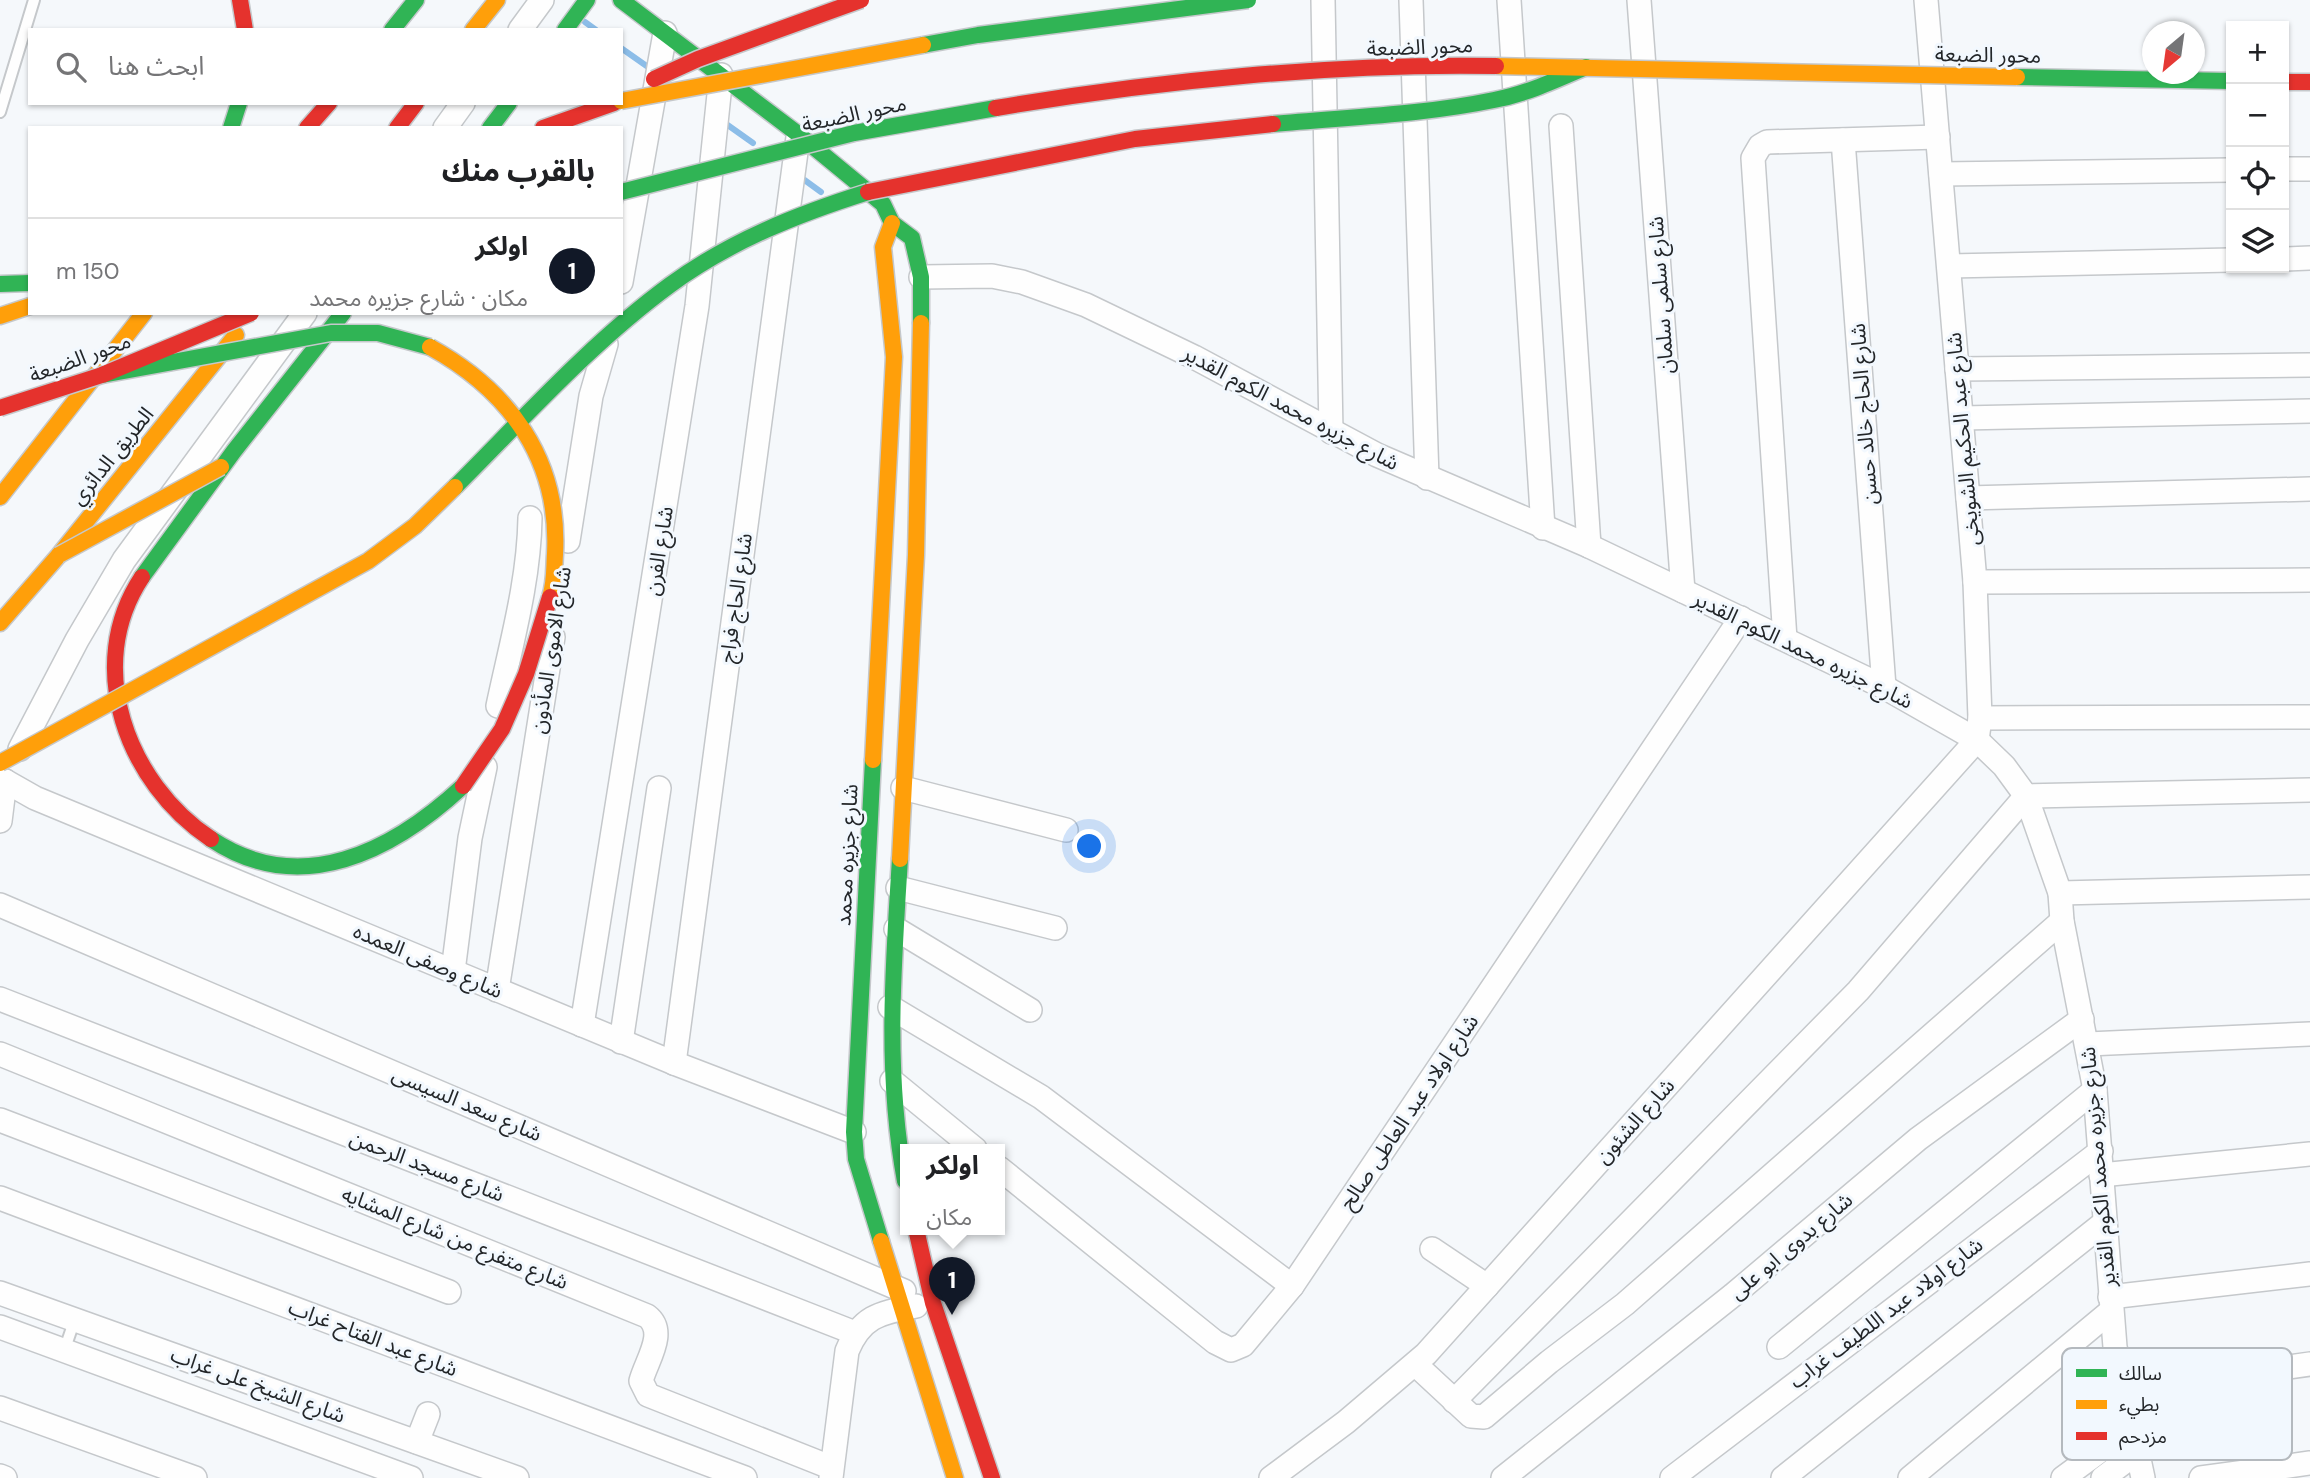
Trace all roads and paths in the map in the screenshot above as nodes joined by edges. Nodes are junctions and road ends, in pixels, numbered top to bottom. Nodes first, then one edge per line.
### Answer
1 (34, 0) edge
2 (240, 0) edge
3 (416, 0) edge
4 (496, 0) edge
5 (542, 0) edge
6 (587, 0) edge
7 (621, 0) edge
8 (861, 0) edge
9 (1248, 0) edge
10 (1323, 0) edge
11 (1410, 0) edge
12 (1509, 0) edge
13 (1639, 0) edge
14 (1926, 0) edge
15 (245, 28) edge
16 (394, 28) edge
17 (475, 28) edge
18 (521, 28) edge
19 (566, 28) edge
20 (665, 33) junction
21 (1586, 67) junction
22 (721, 75) junction
23 (2226, 81) edge
24 (2289, 82) edge
25 (2310, 82) edge
26 (623, 100) edge
27 (623, 101) edge
28 (238, 105) edge
29 (327, 105) edge
30 (414, 105) edge
31 (461, 105) edge
32 (507, 105) edge
33 (608, 105) edge
34 (0, 112) edge
35 (232, 126) edge
36 (309, 126) edge
37 (399, 126) edge
38 (446, 126) edge
39 (492, 126) edge
40 (550, 126) edge
41 (1561, 127) dead end
42 (798, 134) junction
43 (1938, 137) junction
44 (1843, 140) junction
45 (2289, 169) edge
46 (2310, 169) edge
47 (2226, 170) edge
48 (1941, 174) junction
49 (623, 191) edge
50 (892, 223) junction
51 (2310, 258) edge
52 (2289, 259) edge
53 (2226, 260) edge
54 (1949, 266) junction
55 (623, 271) edge
56 (922, 277) junction
57 (28, 283) edge
58 (0, 284) edge
59 (28, 307) edge
60 (137, 315) edge
61 (143, 315) edge
62 (247, 315) edge
63 (250, 315) edge
64 (305, 315) edge
65 (341, 315) edge
66 (614, 315) edge
67 (0, 316) edge
68 (128, 332) junction
69 (2310, 365) edge
70 (1957, 369) junction
71 (102, 375) junction
72 (0, 408) edge
73 (2310, 411) edge
74 (1962, 418) junction
75 (1331, 432) junction
76 (221, 467) junction
77 (1427, 478) junction
78 (2310, 489) edge
79 (0, 497) edge
80 (1968, 498) junction
81 (530, 518) dead end
82 (1543, 527) junction
83 (1590, 546) junction
84 (59, 555) junction
85 (2310, 580) edge
86 (1975, 582) junction
87 (1683, 591) junction
88 (1741, 618) junction
89 (0, 623) edge
90 (1785, 639) junction
91 (1884, 687) junction
92 (2310, 717) edge
93 (1979, 729) junction
94 (2, 777) edge
95 (659, 788) dead end
96 (903, 788) junction
97 (2310, 790) edge
98 (2026, 796) junction
99 (0, 821) edge
100 (1066, 830) dead end
101 (2310, 887) edge
102 (898, 888) junction
103 (2060, 893) junction
104 (0, 905) edge
105 (2062, 921) junction
106 (1055, 928) dead end
107 (896, 929) junction
108 (453, 971) junction
109 (497, 990) junction
110 (0, 999) edge
111 (890, 1007) junction
112 (1030, 1010) dead end
113 (2082, 1019) junction
114 (582, 1025) junction
115 (2310, 1034) edge
116 (621, 1041) junction
117 (2088, 1044) junction
118 (0, 1054) edge
119 (674, 1063) junction
120 (892, 1081) junction
121 (2095, 1090) junction
122 (0, 1120) edge
123 (854, 1132) junction
124 (969, 1144) edge
125 (2101, 1151) junction
126 (2310, 1154) edge
127 (900, 1161) edge
128 (1005, 1173) edge
129 (2101, 1175) junction
130 (0, 1198) edge
131 (2104, 1223) junction
132 (917, 1235) edge
133 (1433, 1249) dead end
134 (2310, 1274) edge
135 (1292, 1286) junction
136 (1487, 1286) junction
137 (895, 1287) junction
138 (449, 1292) dead end
139 (0, 1293) edge
140 (933, 1303) junction
141 (2111, 1304) junction
142 (903, 1309) junction
143 (75, 1320) junction
144 (0, 1327) edge
145 (855, 1333) junction
146 (1779, 1347) dead end
147 (2118, 1348) edge
148 (64, 1351) junction
149 (1415, 1364) junction
150 (2310, 1364) edge
151 (2292, 1367) edge
152 (1454, 1401) junction
153 (0, 1408) edge
154 (428, 1415) dead end
155 (417, 1442) junction
156 (2087, 1460) edge
157 (2127, 1460) edge
158 (2137, 1460) edge
159 (2310, 1463) edge
160 (831, 1472) edge
161 (0, 1476) edge
162 (5, 1478) edge
163 (195, 1478) edge
164 (411, 1478) edge
165 (517, 1478) edge
166 (745, 1478) edge
167 (955, 1478) edge
168 (992, 1478) edge
169 (1271, 1478) edge
170 (1503, 1478) edge
171 (1672, 1478) edge
172 (1783, 1478) edge
173 (1910, 1478) edge
174 (2063, 1478) edge
175 (2103, 1478) edge
176 (2143, 1478) edge
177 (2201, 1478) edge

1 - 34 lane
2 - 15 main road
3 - 16 main road
4 - 17 main road
5 - 18 street
6 - 19 main road
7 - 20 main road
8 - 26 main road, bridge
9 - 27 main road, bridge
10 - 75 street
11 - 77 street
12 - 82 street
13 - 87 street, شارع سلمى سلمان
14 - 43 street, شارع عبد الحكيم الشويخى
20 - 22 main road
20 - 55 street
21 - 23 main road, محور الضبعة, bridge
21 - 49 main road, محور الضبعة, bridge
21 - 94 main road, bridge
22 - 42 main road
22 - 114 street, شارع الفرن
24 - 25 main road
28 - 35 main road
29 - 36 main road
30 - 37 main road
31 - 38 street
32 - 39 main road
33 - 40 main road
41 - 83 street
42 - 50 main road
42 - 119 street, شارع الحاج فراج
43 - 44 street
43 - 48 street, شارع عبد الحكيم الشويخى
44 - 90 street
44 - 91 street, شارع الحاج خالد حسن
45 - 46 street
47 - 48 street
48 - 54 street, شارع عبد الحكيم الشويخى
50 - 56 main road
50 - 123 main road, شارع جزيره محمد
51 - 52 street
53 - 54 street
54 - 70 street, شارع عبد الحكيم الشويخى
56 - 75 street, شارع جزيره محمد الكوم القدير
56 - 96 main road
57 - 58 main road
59 - 67 main road
60 - 68 main road
61 - 68 main road
62 - 71 main road, محور الضبعة, bridge
63 - 84 main road, الطريق الدائري, bridge
64 - 94 street
65 - 76 main road, bridge
66 - 109 street, شارع الاموى المأذون
68 - 79 main road, bridge
69 - 70 street
70 - 74 street, شارع عبد الحكيم الشويخى
71 - 72 main road, محور الضبعة, bridge
71 - 76 main road, bridge
73 - 74 street
74 - 80 street, شارع عبد الحكيم الشويخى
75 - 77 street, شارع جزيره محمد الكوم القدير
76 - 84 main road, bridge
77 - 82 street, شارع جزيره محمد الكوم القدير
78 - 80 street
80 - 86 street, شارع عبد الحكيم الشويخى
81 - 108 street
82 - 83 street, شارع جزيره محمد الكوم القدير
83 - 87 street, شارع جزيره محمد الكوم القدير
84 - 89 main road, الطريق الدائري
85 - 86 street
86 - 93 street, شارع عبد الحكيم الشويخى
87 - 88 street, شارع جزيره محمد الكوم القدير
88 - 90 street, شارع جزيره محمد الكوم القدير
88 - 135 street, شارع اولاد عبد العاطى صالح
90 - 91 street, شارع جزيره محمد الكوم القدير
91 - 93 street, شارع جزيره محمد الكوم القدير
92 - 93 street
93 - 98 street, شارع جزيره محمد الكوم القدير
93 - 136 street, شارع الشئون
94 - 99 street
94 - 108 street, شارع وصفى العمده
95 - 116 street
96 - 100 street
96 - 102 main road
97 - 98 street
98 - 103 street, شارع جزيره محمد الكوم القدير
98 - 152 street
101 - 103 street
102 - 106 street
102 - 107 main road
103 - 105 street, شارع جزيره محمد الكوم القدير
104 - 137 street, شارع سعد السيسى
105 - 113 street, شارع جزيره محمد الكوم القدير
105 - 152 street
107 - 111 main road
107 - 112 street
108 - 109 street, شارع وصفى العمده
109 - 114 street, شارع وصفى العمده
110 - 145 street, شارع مسجد الرحمن
111 - 120 main road
111 - 135 street
113 - 117 street, شارع جزيره محمد الكوم القدير
113 - 170 street, شارع بدوى ابو على
114 - 116 street, شارع وصفى العمده
115 - 117 street
116 - 119 street, شارع وصفى العمده
117 - 121 street, شارع جزيره محمد الكوم القدير
118 - 160 street, شارع متفرع من شارع المشايه
119 - 123 street, شارع وصفى العمده
120 - 124 street
120 - 127 main road
121 - 125 street, شارع جزيره محمد الكوم القدير
121 - 146 street
122 - 138 street
123 - 137 main road, شارع جزيره محمد
125 - 129 street, شارع جزيره محمد الكوم القدير
125 - 171 street, شارع اولاد عبد اللطيف غراب
126 - 129 street
128 - 135 street, شارع اولاد عبد العاطى صالح
129 - 131 street, شارع جزيره محمد الكوم القدير
130 - 166 street, شارع عبد الفتاح غراب
131 - 141 street, شارع جزيره محمد الكوم القدير
131 - 172 street
132 - 140 main road
133 - 136 street
134 - 141 street
136 - 149 street, شارع الشئون
137 - 140 street, شارع سعد السيسى
137 - 142 main road, شارع جزيره محمد
139 - 143 street, شارع الشيخ على غراب
140 - 142 street
140 - 168 main road
141 - 147 street, شارع جزيره محمد الكوم القدير
141 - 173 street
142 - 145 street
142 - 167 main road, شارع جزيره محمد
143 - 148 lane
143 - 155 street, شارع الشيخ على غراب
144 - 148 street
145 - 160 street
148 - 164 street
149 - 152 street
149 - 169 street, شارع الشئون
150 - 151 street
153 - 163 street
154 - 155 street
155 - 165 street, شارع الشيخ على غراب
156 - 174 street
157 - 175 street
158 - 176 street, شارع جزيره محمد الكوم القدير
159 - 177 street
161 - 162 street

